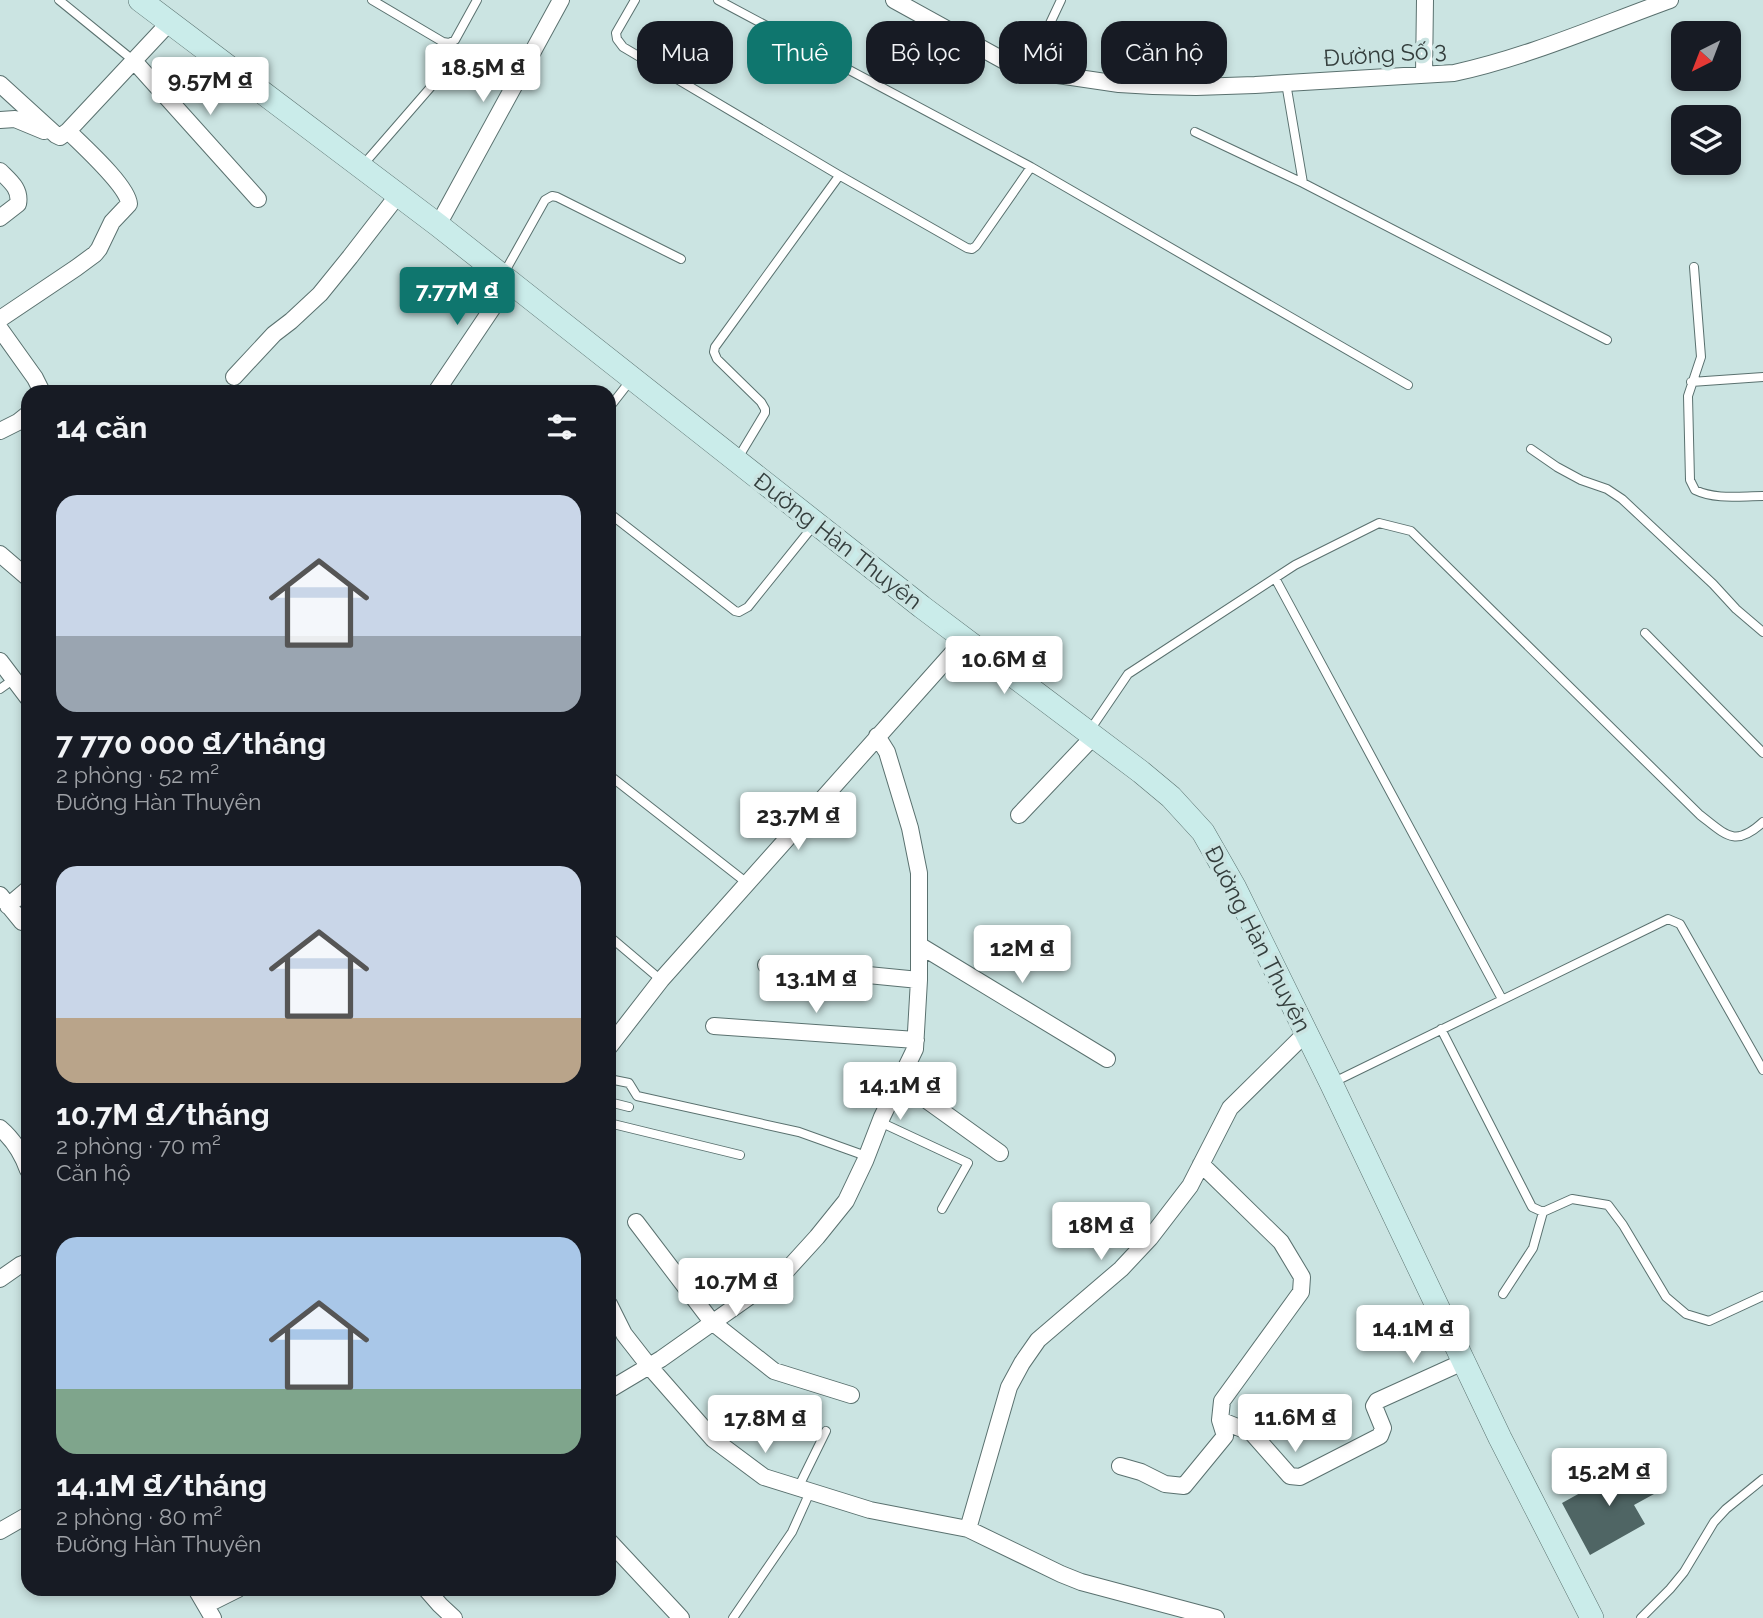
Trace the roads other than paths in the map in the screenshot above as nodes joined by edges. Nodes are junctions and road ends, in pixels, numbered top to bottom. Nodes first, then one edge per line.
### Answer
1 (59, 0) edge
2 (140, 0) edge
3 (372, 0) edge
4 (477, 0) edge
5 (561, 0) edge
6 (635, 0) edge
7 (718, 0) edge
8 (894, 0) edge
9 (1061, 0) edge
10 (1424, 0) edge
11 (1670, 0) edge
12 (1051, 21) edge
13 (170, 23) junction
14 (999, 58) edge
15 (134, 61) junction
16 (1424, 75) junction
17 (1087, 79) edge
18 (436, 80) dead end
19 (1286, 83) junction
20 (0, 84) edge
21 (0, 120) edge
22 (1195, 132) dead end
23 (62, 133) junction
24 (1031, 167) junction
25 (362, 168) junction
26 (0, 171) edge
27 (839, 176) junction
28 (1303, 183) junction
29 (398, 195) junction
30 (258, 199) dead end
31 (0, 218) edge
32 (438, 225) junction
33 (681, 260) dead end
34 (1694, 267) dead end
35 (506, 279) junction
36 (0, 319) edge
37 (0, 329) edge
38 (1607, 341) dead end
39 (234, 377) dead end
40 (1763, 377) edge
41 (632, 378) junction
42 (1691, 382) junction
43 (39, 385) edge
44 (440, 385) edge
45 (1408, 385) dead end
46 (616, 399) edge
47 (21, 420) edge
48 (0, 431) edge
49 (1531, 449) dead end
50 (736, 460) junction
51 (1763, 496) edge
52 (616, 518) edge
53 (816, 523) junction
54 (0, 555) edge
55 (21, 572) edge
56 (1275, 578) junction
57 (1763, 632) edge
58 (1645, 633) dead end
59 (965, 639) junction
60 (0, 661) edge
61 (7, 684) edge
62 (1091, 734) junction
63 (877, 736) junction
64 (1763, 753) edge
65 (616, 780) edge
66 (1019, 815) dead end
67 (1763, 822) edge
68 (747, 883) junction
69 (21, 892) edge
70 (4, 901) edge
71 (21, 921) edge
72 (616, 942) edge
73 (919, 945) junction
74 (766, 965) dead end
75 (661, 980) junction
76 (919, 980) junction
77 (1502, 999) junction
78 (714, 1026) dead end
79 (1441, 1030) junction
80 (1306, 1032) junction
81 (616, 1038) edge
82 (916, 1041) junction
83 (1107, 1059) dead end
84 (1763, 1070) edge
85 (616, 1080) edge
86 (900, 1081) junction
87 (1331, 1083) junction
88 (616, 1104) edge
89 (629, 1107) dead end
90 (880, 1122) junction
91 (616, 1125) edge
92 (0, 1128) edge
93 (21, 1153) edge
94 (999, 1153) dead end
95 (740, 1155) dead end
96 (866, 1156) junction
97 (1201, 1164) junction
98 (942, 1209) dead end
99 (1543, 1212) junction
100 (636, 1222) dead end
101 (21, 1265) edge
102 (0, 1279) edge
103 (1503, 1294) dead end
104 (1763, 1296) edge
105 (616, 1318) edge
106 (712, 1322) junction
107 (1464, 1362) junction
108 (649, 1366) junction
109 (616, 1386) edge
110 (850, 1395) dead end
111 (1220, 1420) junction
112 (826, 1431) dead end
113 (1120, 1466) dead end
114 (1763, 1479) edge
115 (804, 1490) junction
116 (21, 1519) edge
117 (968, 1529) junction
118 (0, 1531) edge
119 (616, 1548) edge
120 (229, 1596) edge
121 (432, 1596) edge
122 (210, 1611) edge
123 (454, 1618) edge
124 (681, 1618) edge
125 (733, 1618) edge
126 (1216, 1618) edge
127 (1592, 1618) edge
128 (1641, 1618) edge

1 - 15 lane
2 - 13 street, Đường Hàn Thuyên
3 - 4 lane
5 - 32 street
6 - 27 lane
7 - 24 lane
8 - 14 street, Đường Số 3
9 - 12 lane
10 - 16 street
11 - 16 street, Đường Số 3
13 - 15 street
13 - 25 street, Đường Hàn Thuyên
15 - 23 street
15 - 30 street
16 - 19 street, Đường Số 3
17 - 19 street, Đường Số 3
18 - 25 lane
19 - 28 lane
20 - 23 street
21 - 23 street
22 - 28 lane
23 - 36 street
24 - 27 lane
24 - 45 lane
25 - 29 street, Đường Hàn Thuyên
26 - 31 street
27 - 50 lane
28 - 38 lane
29 - 32 street, Đường Hàn Thuyên
29 - 39 street
32 - 35 street, Đường Hàn Thuyên
33 - 35 lane
34 - 42 lane
35 - 41 street, Đường Hàn Thuyên
35 - 44 street
37 - 43 street
40 - 42 lane
41 - 46 lane
41 - 50 street, Đường Hàn Thuyên
42 - 51 lane
47 - 48 street
49 - 57 lane
50 - 53 street, Đường Hàn Thuyên
52 - 53 lane
53 - 59 street, Đường Hàn Thuyên
54 - 55 street
56 - 62 lane
56 - 67 lane
56 - 77 lane
58 - 64 lane
59 - 62 street, Đường Hàn Thuyên
59 - 63 street
60 - 61 street
62 - 66 street
62 - 80 street, Đường Hàn Thuyên
63 - 68 street
63 - 73 street
65 - 68 lane
68 - 75 street
69 - 70 street
70 - 71 street
72 - 75 lane
73 - 76 street
73 - 83 street
74 - 76 street
75 - 81 street
76 - 82 street
77 - 79 lane
77 - 84 lane
78 - 82 street
79 - 87 lane
79 - 99 lane
80 - 87 street, Đường Hàn Thuyên
80 - 97 street
82 - 86 street
85 - 96 lane
86 - 90 street
86 - 94 street
87 - 107 street, Đường Hàn Thuyên
88 - 89 lane
90 - 96 street
90 - 98 lane
91 - 95 lane
92 - 93 street
96 - 106 street
97 - 111 street
97 - 117 street
99 - 103 lane
99 - 104 lane
100 - 106 street
101 - 102 street
105 - 108 street
106 - 108 street
106 - 110 street
107 - 111 street
107 - 127 street, Đường Hàn Thuyên
108 - 109 street
108 - 115 street
111 - 113 street
112 - 115 lane
114 - 128 lane
115 - 117 street
115 - 125 lane
116 - 118 street
117 - 126 street
119 - 124 street
120 - 122 street
121 - 123 street

